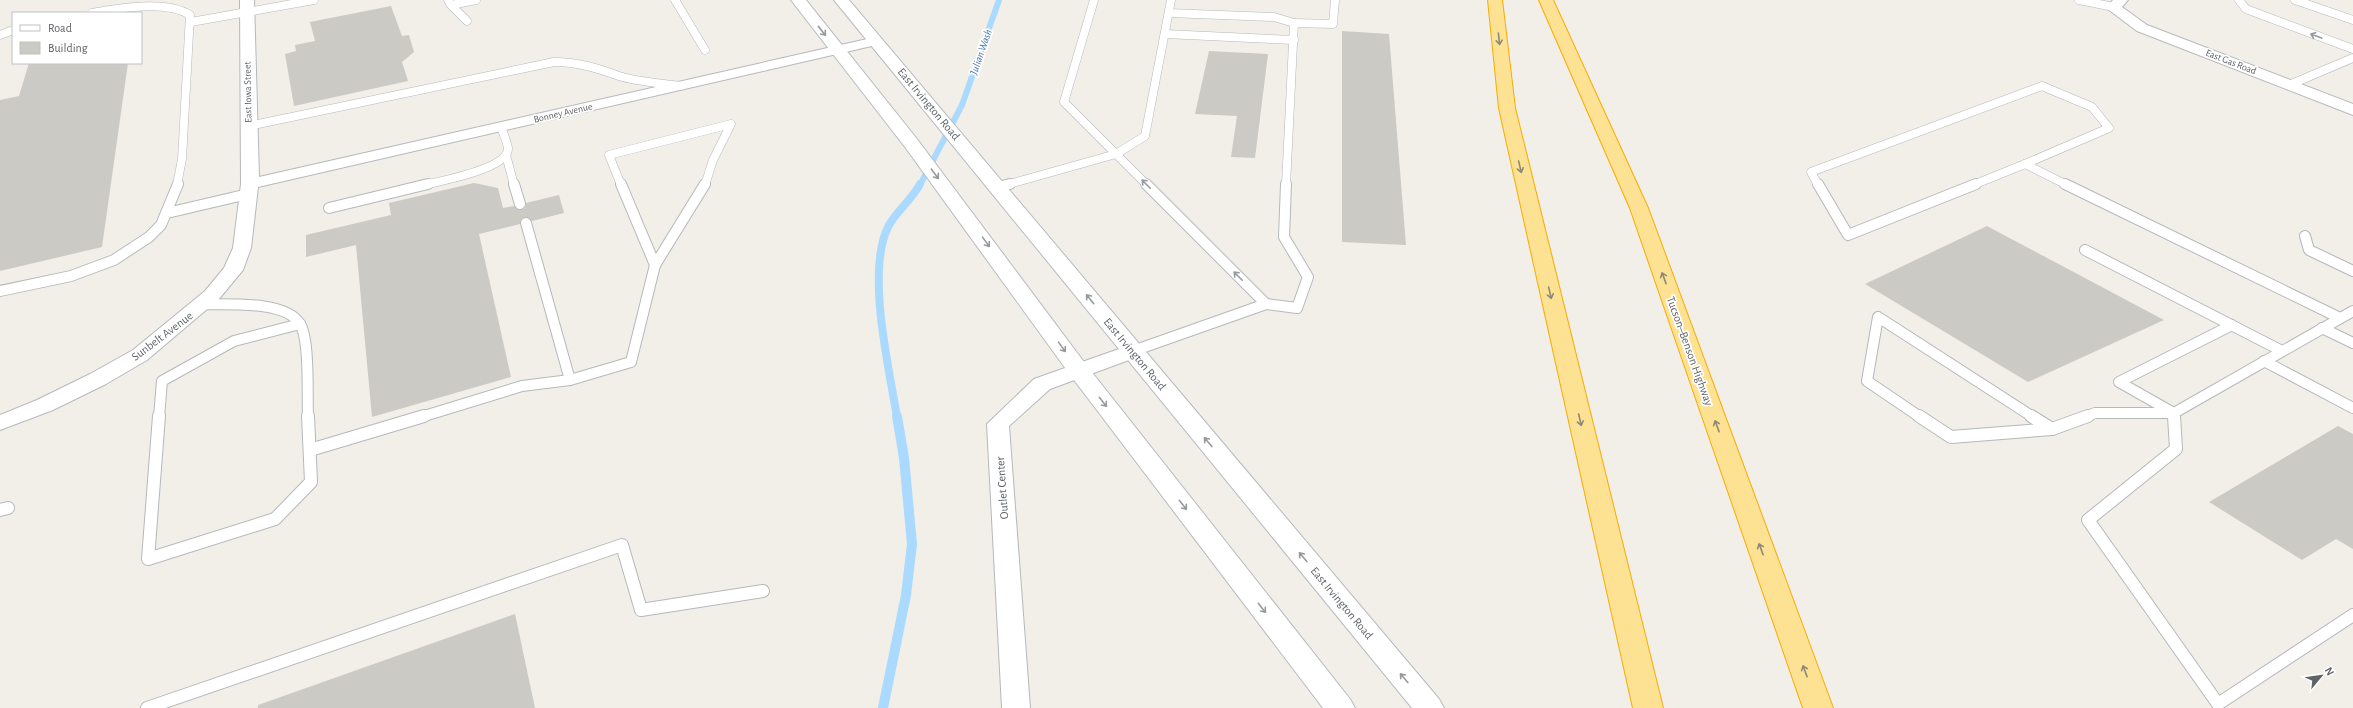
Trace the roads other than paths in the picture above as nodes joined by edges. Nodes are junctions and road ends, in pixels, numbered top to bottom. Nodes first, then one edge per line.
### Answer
1 (314, 0) edge
2 (476, 0) edge
3 (675, 0) edge
4 (798, 0) edge
5 (841, 0) edge
6 (1094, 0) edge
7 (1171, 0) edge
8 (1335, 0) edge
9 (1495, 0) edge
10 (1546, 0) edge
11 (2079, 0) edge
12 (2239, 0) edge
13 (2295, 0) edge
14 (449, 3) edge
15 (2118, 4) edge
16 (247, 6) edge
17 (99, 12) edge
18 (1169, 13) junction
19 (2353, 20) edge
20 (467, 21) dead end
21 (191, 22) junction
22 (1294, 24) junction
23 (12, 30) edge
24 (1165, 34) junction
25 (0, 35) edge
26 (1294, 40) junction
27 (876, 41) junction
28 (2353, 49) edge
29 (704, 50) dead end
30 (838, 50) junction
31 (2353, 58) edge
32 (2289, 85) junction
33 (680, 86) junction
34 (2353, 110) edge
35 (249, 126) junction
36 (501, 127) junction
37 (1116, 154) junction
38 (506, 155) junction
39 (2025, 164) junction
40 (998, 187) junction
41 (249, 189) junction
42 (520, 204) dead end
43 (329, 208) dead end
44 (167, 212) junction
45 (526, 223) dead end
46 (2305, 236) dead end
47 (2085, 250) dead end
48 (655, 265) junction
49 (2353, 271) edge
50 (0, 291) edge
51 (202, 304) junction
52 (1266, 304) junction
53 (2353, 311) edge
54 (2340, 318) junction
55 (301, 324) junction
56 (2232, 324) junction
57 (2322, 328) junction
58 (2353, 343) edge
59 (1133, 351) junction
60 (2282, 351) junction
61 (2264, 361) junction
62 (1079, 371) junction
63 (570, 380) junction
64 (2353, 408) edge
65 (2174, 413) junction
66 (0, 423) edge
67 (2052, 429) junction
68 (310, 450) junction
69 (763, 591) dead end
70 (2353, 615) edge
71 (148, 708) edge
72 (1016, 708) edge
73 (1340, 708) edge
74 (1429, 708) edge
75 (1648, 708) edge
76 (1818, 708) edge

1 - 16 lane
2 - 14 lane
3 - 29 lane
4 -> 30 main road
5 - 27 main road, East Irvington Road
6 - 37 lane
7 - 18 lane
8 - 22 lane
9 -> 75 highway
76 -> 10 highway, Tucson–Benson Highway
11 - 15 lane
28 -> 12 lane
13 - 19 lane
14 - 20 lane
15 - 32 street, East Gas Road
16 - 21 lane
16 - 35 street, East Iowa Street
17 - 21 lane
18 - 22 lane
18 - 24 lane
21 - 44 lane
22 - 26 lane
23 - 25 lane
24 - 26 lane
24 - 37 lane
26 - 52 lane
27 - 30 street, Bonney Avenue
27 - 40 main road, East Irvington Road
30 - 33 street, Bonney Avenue
30 -> 62 main road
31 - 32 lane
32 - 34 street, East Gas Road
33 - 35 lane
33 - 36 street, Bonney Avenue
35 - 41 street, East Iowa Street
36 - 38 lane
36 - 41 street, Bonney Avenue
37 - 40 lane
52 -> 37 lane
38 - 42 lane
38 - 43 lane
39 - 39 lane
39 - 54 lane
59 -> 40 main road, East Irvington Road
41 - 44 lane
41 - 51 street, Sunbelt Avenue
44 - 50 lane
45 - 63 lane
46 - 49 lane
47 - 56 lane
48 - 48 lane
48 - 63 lane
51 - 55 lane
51 - 66 street, Sunbelt Avenue
52 - 59 lane
53 - 54 lane
54 - 57 lane
55 - 68 lane
55 - 68 lane
56 - 60 lane
56 - 65 lane
57 - 58 lane
57 - 60 lane
59 - 62 street, Outlet Center
74 -> 59 main road, East Irvington Road
60 - 61 lane
61 - 64 lane
61 - 65 lane
62 - 72 street, Outlet Center
62 -> 73 main road
63 - 68 lane
65 - 67 lane
65 - 70 lane
67 - 67 lane
69 - 71 lane

